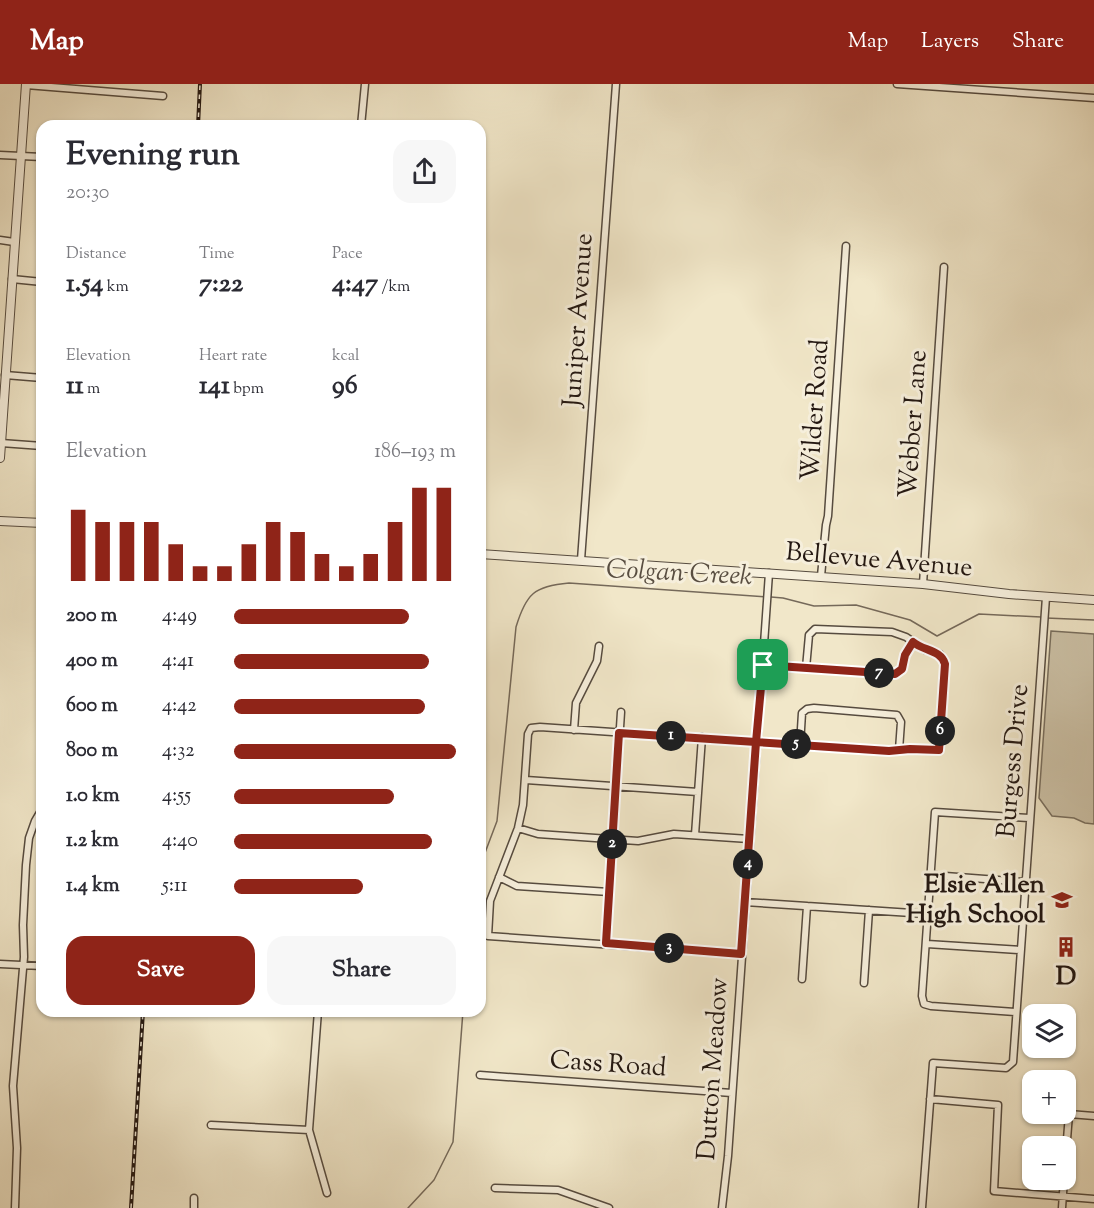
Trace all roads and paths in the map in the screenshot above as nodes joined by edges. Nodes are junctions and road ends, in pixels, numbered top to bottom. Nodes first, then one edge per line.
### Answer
1 (365, 84) edge
2 (616, 84) edge
3 (897, 84) edge
4 (26, 85) edge
5 (976, 87) edge
6 (163, 96) dead end
7 (1094, 99) edge
8 (362, 120) edge
9 (0, 155) edge
10 (36, 157) edge
11 (20, 158) junction
12 (0, 240) edge
13 (14, 242) junction
14 (846, 246) dead end
15 (944, 267) dead end
16 (12, 279) junction
17 (36, 281) edge
18 (5, 375) junction
19 (36, 378) edge
20 (1, 443) edge
21 (36, 446) edge
22 (0, 458) edge
23 (0, 521) edge
24 (36, 523) edge
25 (486, 554) edge
26 (581, 560) junction
27 (769, 573) junction
28 (821, 576) junction
29 (923, 584) junction
30 (1046, 597) junction
31 (1094, 600) edge
32 (913, 642) junction
33 (599, 646) dead end
34 (763, 665) junction
35 (806, 668) junction
36 (621, 712) dead end
37 (574, 730) junction
38 (619, 733) junction
39 (702, 737) junction
40 (756, 742) junction
41 (800, 745) junction
42 (899, 750) junction
43 (526, 780) junction
44 (616, 786) junction
45 (698, 792) junction
46 (1029, 818) junction
47 (36, 822) edge
48 (518, 828) junction
49 (695, 835) junction
50 (612, 839) junction
51 (749, 839) junction
52 (932, 875) junction
53 (499, 877) junction
54 (1024, 882) junction
55 (609, 892) junction
56 (745, 902) junction
57 (807, 906) junction
58 (869, 910) junction
59 (927, 914) junction
60 (606, 943) junction
61 (927, 944) junction
62 (1020, 950) junction
63 (741, 954) junction
64 (0, 964) edge
65 (23, 965) junction
66 (36, 966) edge
67 (802, 979) dead end
68 (864, 983) dead end
69 (1015, 1012) junction
70 (318, 1017) edge
71 (480, 1075) dead end
72 (732, 1093) junction
73 (930, 1099) junction
74 (1094, 1116) edge
75 (210, 1125) dead end
76 (309, 1130) junction
77 (1067, 1136) edge
78 (495, 1188) dead end
79 (1063, 1190) edge
80 (327, 1193) dead end
81 (1063, 1197) junction
82 (194, 1198) dead end
83 (1094, 1199) edge
84 (15, 1208) edge
85 (194, 1208) edge
86 (609, 1208) edge
87 (722, 1208) edge
88 (922, 1208) edge
89 (1062, 1208) edge

1 - 8 street
2 - 26 street, Juniper Avenue
3 - 5 street
4 - 6 street
4 - 11 street
5 - 7 street
9 - 11 street
10 - 11 street
11 - 13 street
12 - 13 street
13 - 16 street
14 - 28 street, Wilder Road
15 - 29 street, Webber Lane
16 - 17 street
16 - 18 street
18 - 19 street
18 - 20 street
20 - 21 street
20 - 22 street
23 - 24 street
25 - 26 street, Bellevue Avenue
26 - 27 street, Bellevue Avenue
27 - 28 street, Bellevue Avenue
27 - 34 street, Dutton Meadow
28 - 29 street, Bellevue Avenue
29 - 30 street, Bellevue Avenue
30 - 31 street, Bellevue Avenue
30 - 46 street, Burgess Drive
32 - 35 street
32 - 35 street
32 - 42 street
33 - 37 street
34 - 35 street
34 - 40 street, Dutton Meadow
36 - 38 street
37 - 38 street
37 - 43 street
38 - 39 street
38 - 44 street
39 - 40 street
39 - 45 street
40 - 41 street
40 - 51 street, Dutton Meadow
41 - 42 street
41 - 42 street
43 - 44 street
43 - 48 street
44 - 45 street
44 - 50 street
45 - 49 street
46 - 52 street
46 - 54 street, Burgess Drive
47 - 65 street
48 - 50 street
48 - 53 street
49 - 50 street
49 - 51 street
50 - 55 street
51 - 56 street, Dutton Meadow
52 - 54 street
52 - 59 street
53 - 55 street
53 - 60 street
54 - 62 street, Burgess Drive
55 - 60 street
56 - 57 street
56 - 63 street, Dutton Meadow
57 - 58 street
57 - 67 street
58 - 59 street
58 - 68 street
59 - 61 street
60 - 63 street
61 - 62 street
61 - 69 street
62 - 69 street, Burgess Drive
63 - 72 street, Dutton Meadow
64 - 65 street
65 - 66 street
65 - 84 street
69 - 73 street, Burgess Drive
70 - 76 street
71 - 72 street, Cass Road
72 - 87 street, Dutton Meadow
73 - 81 street
73 - 88 street
74 - 77 street
75 - 76 street
76 - 80 street
78 - 86 street
79 - 81 street
81 - 83 street
81 - 89 street
82 - 85 street

